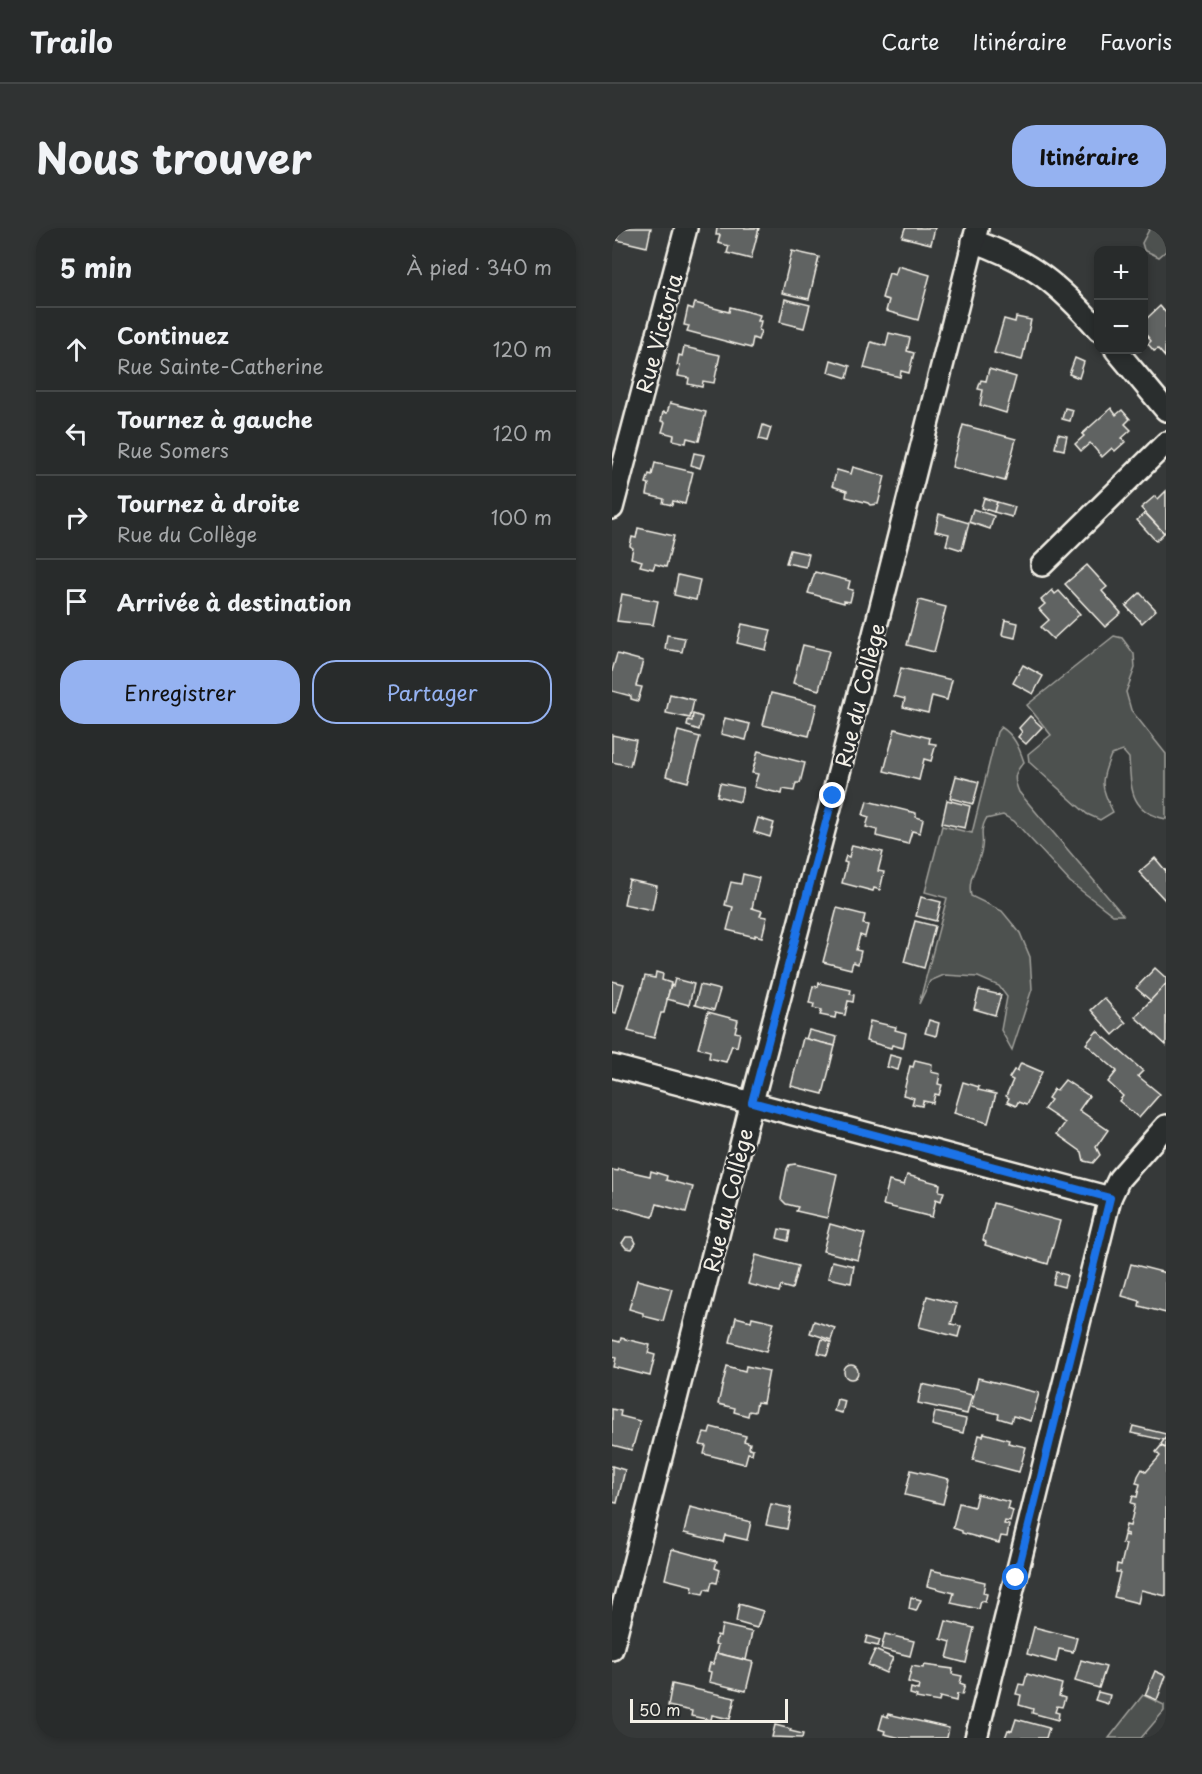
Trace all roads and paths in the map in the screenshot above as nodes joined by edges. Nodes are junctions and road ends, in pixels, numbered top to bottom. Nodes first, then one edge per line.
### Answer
1 (686, 228) edge
2 (975, 235) edge
3 (1094, 325) edge
4 (1119, 354) edge
5 (1166, 410) edge
6 (1166, 443) edge
7 (612, 508) edge
8 (1042, 565) dead end
9 (612, 1066) edge
10 (752, 1102) junction
11 (1166, 1126) edge
12 (1110, 1198) junction
13 (612, 1649) edge
14 (976, 1738) edge

1 - 7 street, Rue Victoria
2 - 3 street
2 - 10 street, Rue du Collège
4 - 5 street
6 - 8 street
9 - 10 street
10 - 12 street
10 - 13 street, Rue du Collège
11 - 12 street
12 - 14 street

